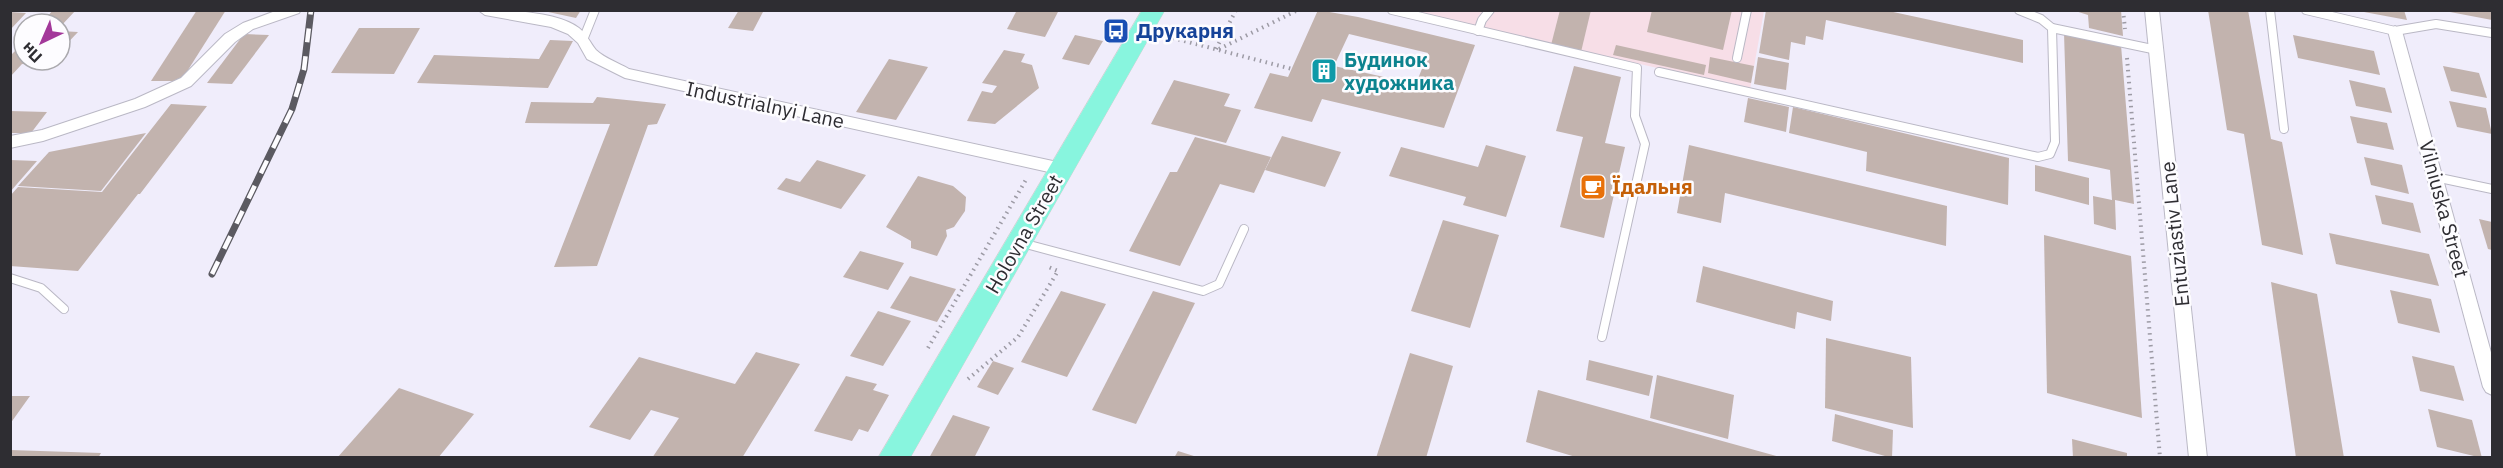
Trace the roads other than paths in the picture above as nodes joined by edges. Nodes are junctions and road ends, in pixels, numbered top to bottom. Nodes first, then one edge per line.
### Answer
1 (294, 10) edge
2 (485, 10) edge
3 (595, 10) edge
4 (1392, 10) edge
5 (1490, 10) edge
6 (1747, 10) edge
7 (2019, 10) edge
8 (2152, 10) edge
9 (2270, 10) edge
10 (2306, 10) edge
11 (1154, 22) edge
12 (2052, 28) junction
13 (1478, 31) junction
14 (2395, 31) junction
15 (2493, 33) edge
16 (584, 40) junction
17 (2157, 50) junction
18 (1737, 58) dead end
19 (1659, 72) dead end
20 (2284, 129) dead end
21 (10, 142) edge
22 (1062, 169) junction
23 (2435, 177) junction
24 (2493, 189) edge
25 (1244, 229) dead end
26 (1019, 242) junction
27 (10, 278) edge
28 (64, 309) dead end
29 (1602, 337) dead end
30 (2493, 387) edge
31 (893, 458) edge
32 (2198, 458) edge

1 - 21 street
2 - 16 street, Industrialnyi Lane
3 - 16 lane
4 - 13 lane
5 - 13 lane
6 - 18 lane
7 - 12 lane
8 - 17 street, Entuziastiv Lane
9 - 20 lane
10 - 14 lane
11 - 22 main road, Holovna Street
12 - 17 lane
12 - 19 lane
13 - 29 lane
14 - 15 lane
14 - 23 street, Vilniuska Street
16 - 22 street, Industrialnyi Lane
17 - 32 street, Entuziastiv Lane
22 - 26 main road, Holovna Street
23 - 24 lane
23 - 30 street, Vilniuska Street
25 - 26 lane
26 - 31 main road, Holovna Street
27 - 28 lane

